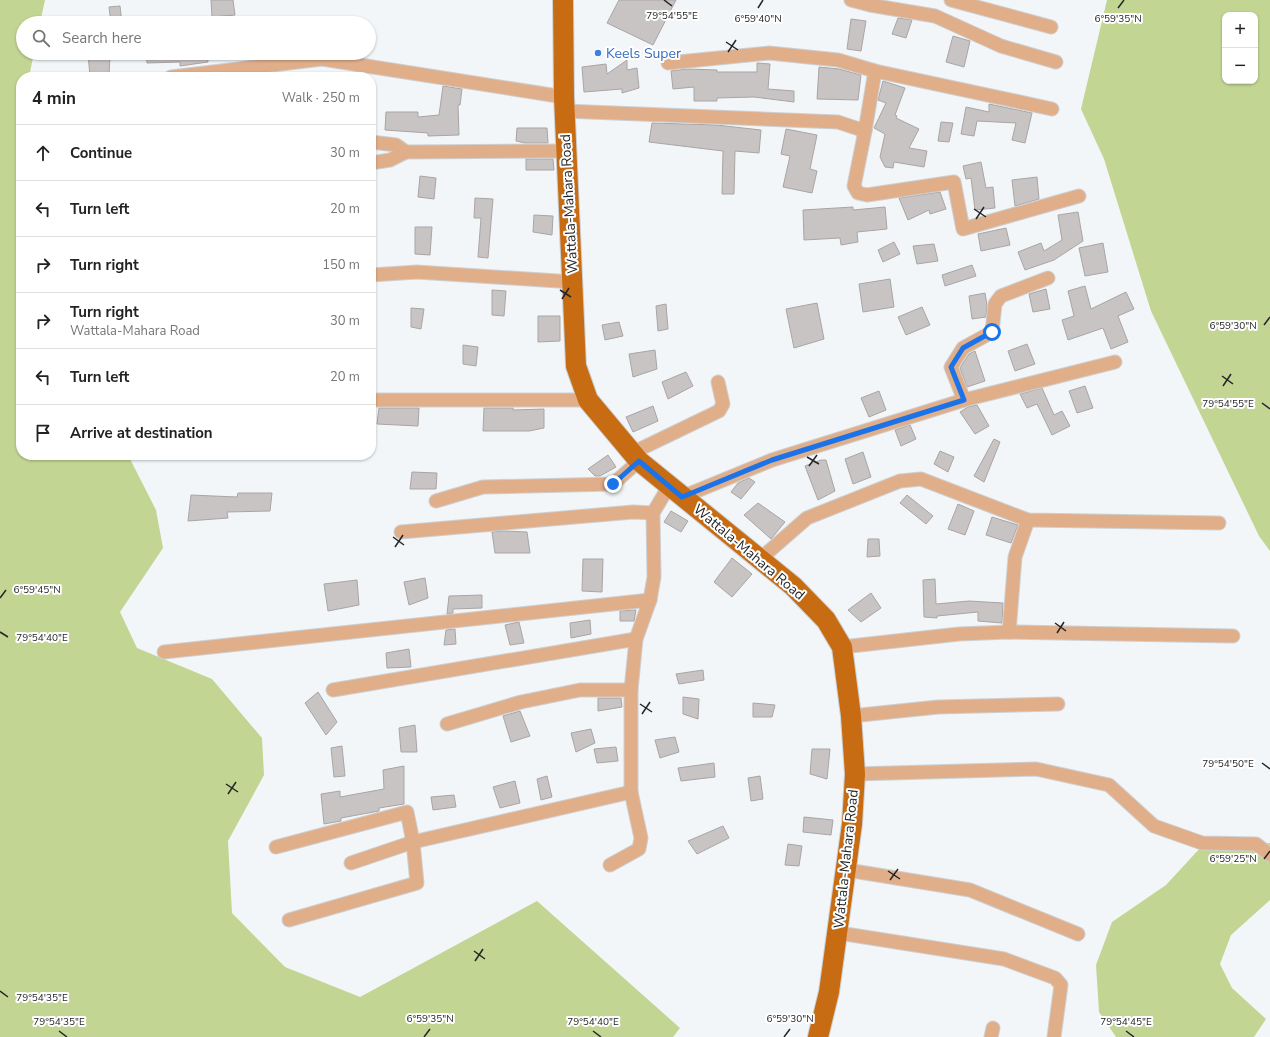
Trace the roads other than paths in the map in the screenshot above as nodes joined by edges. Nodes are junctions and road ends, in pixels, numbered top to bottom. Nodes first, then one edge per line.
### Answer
1 (563, 0) edge
2 (851, 0) edge
3 (951, 0) edge
4 (1051, 27) dead end
5 (314, 60) edge
6 (327, 60) edge
7 (1056, 62) dead end
8 (668, 63) dead end
9 (875, 71) junction
10 (213, 72) edge
11 (564, 104) junction
12 (1052, 109) dead end
13 (865, 131) junction
14 (376, 143) edge
15 (567, 151) junction
16 (406, 152) junction
17 (376, 162) edge
18 (1079, 196) dead end
19 (376, 267) edge
20 (390, 273) junction
21 (376, 274) edge
22 (1048, 278) dead end
23 (572, 282) junction
24 (1115, 362) dead end
25 (718, 382) dead end
26 (376, 400) edge
27 (588, 400) junction
28 (964, 400) junction
29 (635, 457) junction
30 (675, 491) junction
31 (436, 501) dead end
32 (653, 513) junction
33 (1028, 520) junction
34 (1219, 523) dead end
35 (401, 532) dead end
36 (760, 559) junction
37 (650, 600) junction
38 (1009, 632) junction
39 (1233, 636) dead end
40 (636, 639) junction
41 (842, 647) junction
42 (164, 652) dead end
43 (333, 690) dead end
44 (630, 690) junction
45 (1058, 704) dead end
46 (851, 716) junction
47 (447, 724) dead end
48 (855, 774) junction
49 (631, 792) junction
50 (413, 842) junction
51 (276, 847) dead end
52 (1270, 855) edge
53 (351, 863) dead end
54 (610, 865) dead end
55 (847, 870) junction
56 (289, 920) dead end
57 (838, 932) junction
58 (1078, 934) dead end
59 (818, 1037) edge
60 (1054, 1037) edge

1 - 11 main road, Wattala-Mahara Road
2 - 7 street
3 - 4 street
5 - 10 street
6 - 11 street
8 - 9 street
9 - 12 street
9 - 13 street
11 - 13 street
11 - 15 main road, Wattala-Mahara Road
13 - 18 street
14 - 16 street
15 - 16 street
15 - 23 main road, Wattala-Mahara Road
16 - 17 street
19 - 20 street
20 - 21 street
20 - 23 street
22 - 28 street
23 - 27 main road, Wattala-Mahara Road
24 - 28 street
25 - 29 street
26 - 27 street
27 - 29 main road, Wattala-Mahara Road
28 - 30 street
29 - 30 main road, Wattala-Mahara Road
29 - 31 street
30 - 32 street
30 - 36 main road, Wattala-Mahara Road
32 - 35 street
32 - 37 street
33 - 34 street
33 - 36 street
33 - 38 street
36 - 41 main road, Wattala-Mahara Road
37 - 40 street
37 - 42 street
38 - 39 street
38 - 41 street
40 - 43 street
40 - 44 street
41 - 46 main road, Wattala-Mahara Road
44 - 47 street
44 - 49 street
45 - 46 street
46 - 48 main road, Wattala-Mahara Road
48 - 52 street
48 - 55 main road, Wattala-Mahara Road
49 - 50 street
49 - 54 street
50 - 51 street
50 - 53 street
50 - 56 street
55 - 57 main road, Wattala-Mahara Road
55 - 58 street
57 - 59 main road, Wattala-Mahara Road
57 - 60 street

